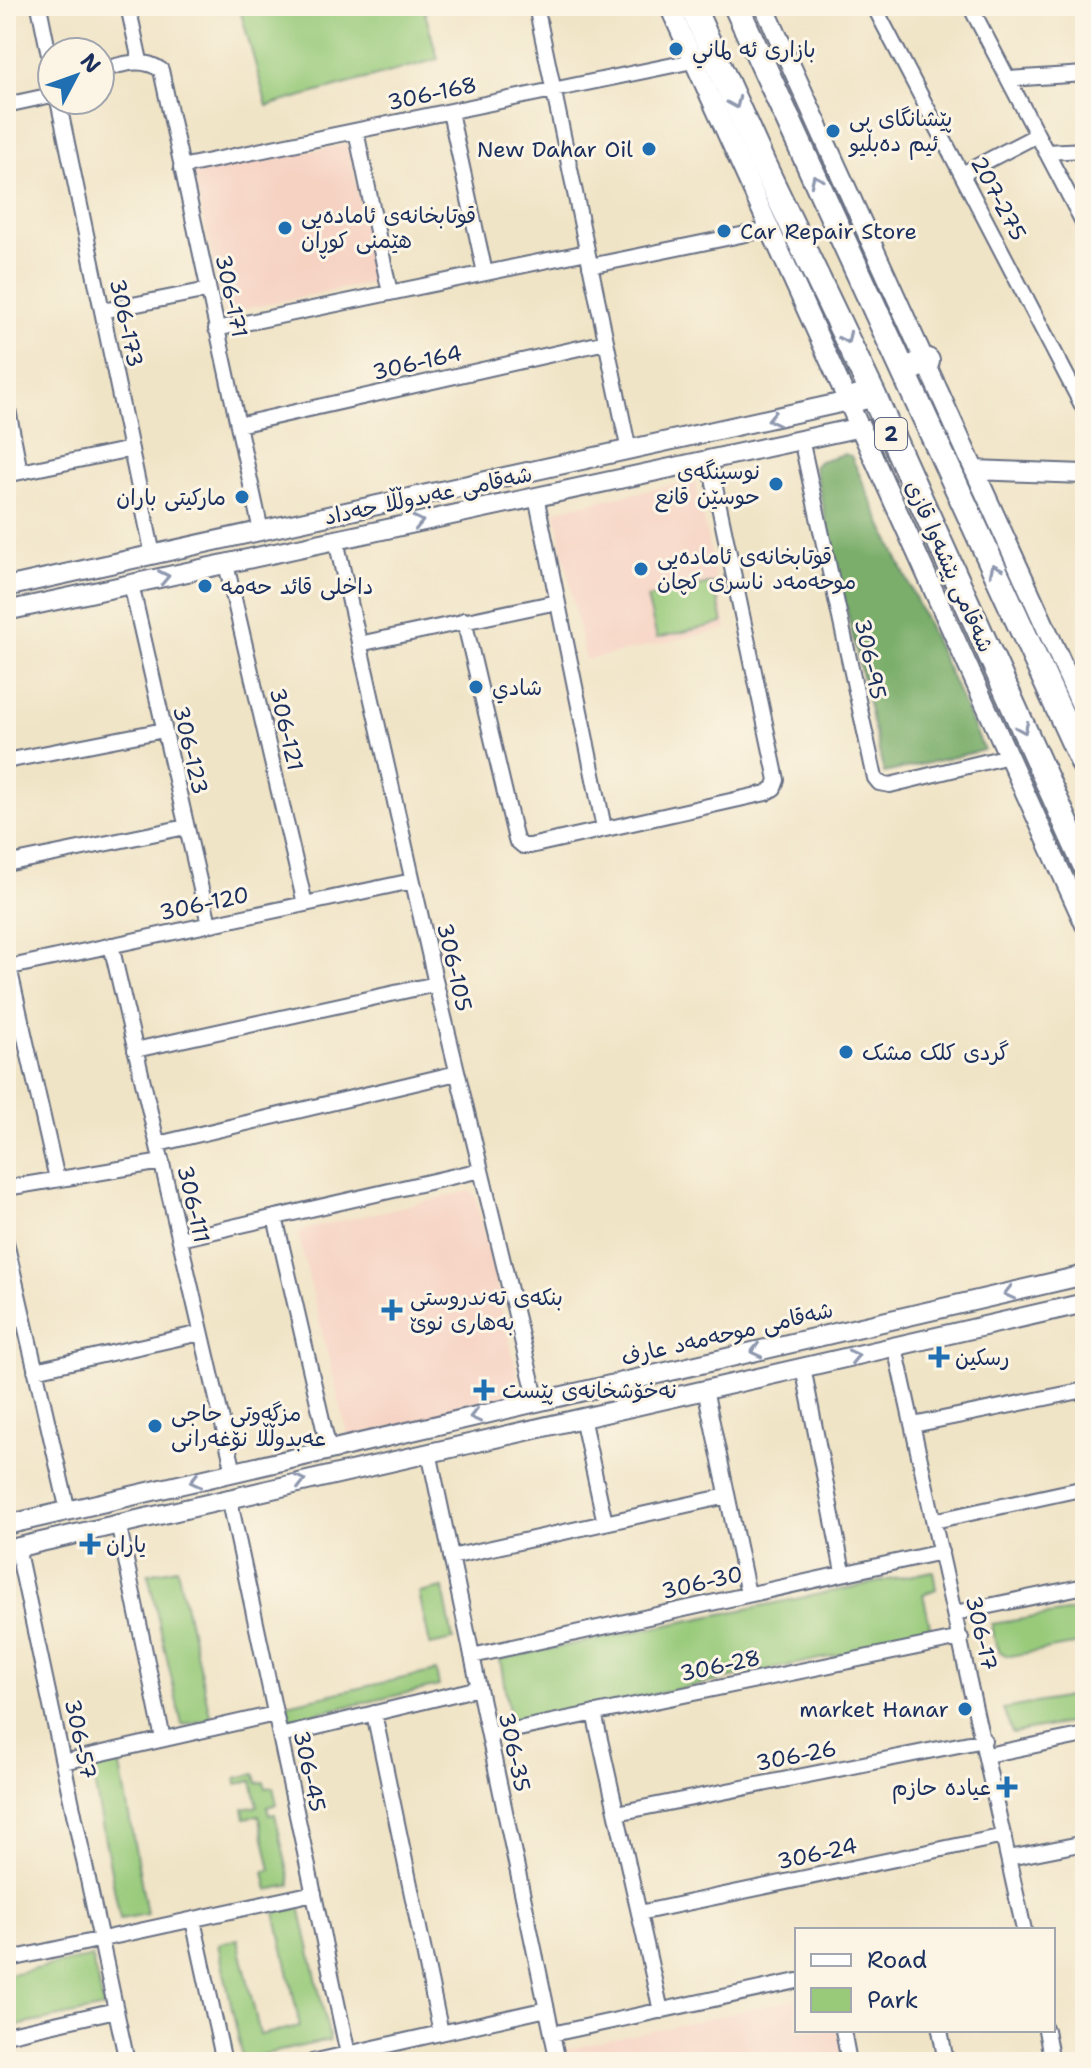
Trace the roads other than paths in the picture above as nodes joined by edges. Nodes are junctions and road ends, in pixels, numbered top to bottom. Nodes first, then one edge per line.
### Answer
1 (39, 6) edge
2 (128, 6) edge
3 (536, 6) edge
4 (669, 6) edge
5 (692, 6) edge
6 (736, 6) edge
7 (764, 6) edge
8 (874, 6) edge
9 (970, 6) edge
10 (45, 36) edge
11 (704, 59) junction
12 (140, 61) junction
13 (116, 66) edge
14 (1085, 74) edge
15 (1008, 79) junction
16 (553, 90) junction
17 (36, 98) edge
18 (6, 105) edge
19 (450, 112) junction
20 (61, 116) edge
21 (356, 131) junction
22 (1037, 135) junction
23 (1085, 150) edge
24 (1046, 152) junction
25 (181, 167) junction
26 (962, 174) junction
27 (1085, 226) edge
28 (770, 229) junction
29 (588, 259) junction
30 (485, 273) junction
31 (208, 290) junction
32 (390, 293) junction
33 (102, 311) junction
34 (216, 329) junction
35 (606, 342) junction
36 (927, 361) junction
37 (904, 371) junction
38 (1080, 391) edge
39 (6, 399) edge
40 (849, 401) junction
41 (1085, 411) edge
42 (872, 412) junction
43 (238, 425) junction
44 (801, 439) junction
45 (131, 449) junction
46 (629, 451) junction
47 (709, 459) junction
48 (974, 470) junction
49 (13, 474) edge
50 (1085, 474) edge
51 (536, 496) junction
52 (261, 531) junction
53 (336, 540) junction
54 (153, 555) junction
55 (226, 564) junction
56 (74, 572) junction
57 (131, 584) junction
58 (6, 587) edge
59 (79, 596) junction
60 (557, 602) junction
61 (1013, 607) junction
62 (6, 611) edge
63 (464, 620) junction
64 (976, 626) junction
65 (359, 644) junction
66 (1043, 676) junction
67 (1008, 693) junction
68 (1085, 714) edge
69 (164, 730) junction
70 (1009, 756) junction
71 (6, 761) edge
72 (1085, 767) edge
73 (186, 827) junction
74 (604, 828) junction
75 (6, 864) edge
76 (1085, 865) edge
77 (412, 881) junction
78 (305, 904) junction
79 (209, 924) junction
80 (1085, 925) edge
81 (111, 945) junction
82 (8, 968) edge
83 (436, 984) junction
84 (135, 1050) junction
85 (457, 1073) junction
86 (158, 1144) junction
87 (162, 1162) junction
88 (481, 1170) junction
89 (57, 1179) junction
90 (6, 1188) edge
91 (275, 1217) junction
92 (180, 1239) junction
93 (6, 1242) edge
94 (1085, 1275) edge
95 (1085, 1303) edge
96 (201, 1333) junction
97 (895, 1347) junction
98 (803, 1367) junction
99 (35, 1370) junction
100 (705, 1389) junction
101 (1085, 1390) edge
102 (537, 1402) junction
103 (582, 1417) junction
104 (913, 1425) junction
105 (329, 1450) junction
106 (429, 1452) junction
107 (234, 1472) junction
108 (1085, 1488) edge
109 (727, 1496) junction
110 (125, 1497) junction
111 (229, 1497) junction
112 (68, 1511) junction
113 (124, 1521) junction
114 (934, 1521) junction
115 (605, 1523) junction
116 (6, 1525) edge
117 (12, 1548) edge
118 (941, 1552) junction
119 (451, 1557) junction
120 (843, 1572) junction
121 (1085, 1586) edge
122 (748, 1594) junction
123 (955, 1613) junction
124 (961, 1638) junction
125 (472, 1656) junction
126 (479, 1688) junction
127 (374, 1713) junction
128 (594, 1713) junction
129 (275, 1714) junction
130 (489, 1735) junction
131 (1085, 1735) edge
132 (280, 1736) junction
133 (163, 1739) junction
134 (986, 1748) junction
135 (63, 1762) junction
136 (617, 1813) junction
137 (1004, 1836) junction
138 (1085, 1843) edge
139 (1009, 1858) junction
140 (314, 1893) junction
141 (639, 1913) junction
142 (193, 1920) junction
143 (1024, 1928) edge
144 (101, 1940) junction
145 (6, 1960) edge
146 (795, 1981) edge
147 (547, 2009) junction
148 (116, 2010) junction
149 (661, 2011) junction
150 (843, 2032) edge
151 (940, 2032) edge
152 (1046, 2032) edge
153 (441, 2033) junction
154 (552, 2034) junction
155 (6, 2035) edge
156 (348, 2054) junction
157 (127, 2062) edge
158 (224, 2062) edge
159 (312, 2062) edge
160 (558, 2062) edge
161 (849, 2062) edge
162 (946, 2062) edge
163 (1052, 2062) edge

1 - 10 street
2 - 12 street
3 - 16 street
4 - 11 street
5 - 11 highway, شەقامی پێشەوا قازی / 2
37 -> 6 highway, شەقامی پێشەوا قازی / 2
7 - 36 street
8 - 26 street, 207-275
9 - 15 street
11 - 16 street, 306-168
11 - 28 street
11 -> 42 highway, شەقامی پێشەوا قازی / 2
12 - 13 street
12 - 25 street, 306-171
14 - 15 street
15 - 22 street
16 - 19 street, 306-168
16 - 29 street
17 - 18 street
19 - 21 street, 306-168
19 - 30 street
20 - 33 street, 306-173
21 - 25 street, 306-168
21 - 32 street
22 - 24 street
22 - 26 street
23 - 24 street
24 - 27 street
25 - 31 street, 306-171
26 - 38 street, 207-275
28 - 29 street
28 - 40 street
29 - 30 street
29 - 35 street
30 - 32 street
31 - 33 street
31 - 34 street, 306-171
32 - 34 street
33 - 45 street, 306-173
34 - 43 street, 306-171
35 - 43 street, 306-164
35 - 46 street
36 - 37 highway
36 - 48 street
61 -> 37 highway, شەقامی پێشەوا قازی / 2
38 - 41 street, 207-275
39 - 49 street
40 - 42 highway
40 -> 46 street, شەقامی عەبدوڵڵا حەداد
42 - 44 street, شەقامی عەبدوڵڵا حەداد
42 - 64 highway, شەقامی پێشەوا قازی / 2
42 - 70 street
43 - 52 street, 306-171
44 - 47 street, شەقامی عەبدوڵڵا حەداد
44 - 70 street, 306-95
45 - 49 street
45 - 54 street, 306-173
46 - 52 street, شەقامی عەبدوڵڵا حەداد
47 - 51 street, شەقامی عەبدوڵڵا حەداد
47 - 74 street
48 - 50 street
48 - 68 street
53 -> 51 street, شەقامی عەبدوڵڵا حەداد
51 - 60 street
52 - 54 street, شەقامی عەبدوڵڵا حەداد
53 - 55 street, شەقامی عەبدوڵڵا حەداد
53 - 65 street, 306-105
54 - 56 street, شەقامی عەبدوڵڵا حەداد
57 -> 55 street, شەقامی عەبدوڵڵا حەداد
55 - 78 street, 306-121
56 - 58 street, شەقامی عەبدوڵڵا حەداد
56 - 59 street
57 - 59 street, شەقامی عەبدوڵڵا حەداد
57 - 69 street, 306-123
59 - 62 street, شەقامی عەبدوڵڵا حەداد
60 - 63 street
60 - 74 street
61 - 64 highway
61 - 66 highway, شەقامی پێشەوا قازی / 2
63 - 65 street
63 - 74 street
64 - 67 highway, شەقامی پێشەوا قازی / 2
65 - 77 street, 306-105
66 - 67 highway
66 - 72 highway, شەقامی پێشەوا قازی / 2
67 -> 76 highway, شەقامی پێشەوا قازی / 2
69 - 71 street
69 - 73 street, 306-123
70 - 80 street
73 - 75 street
73 - 79 street, 306-123
77 - 78 street, 306-120
77 - 83 street, 306-105
78 - 79 street, 306-120
79 - 81 street, 306-120
81 - 82 street, 306-120
81 - 84 street, 306-111
82 - 89 street
83 - 84 street
83 - 85 street, 306-105
84 - 86 street, 306-111
85 - 86 street
85 - 88 street, 306-105
86 - 87 street, 306-111
87 - 89 street
87 - 92 street, 306-111
88 - 91 street
88 - 102 street, 306-105
89 - 90 street
91 - 92 street
91 - 105 street
92 - 96 street, 306-111
93 - 99 street
94 -> 102 street, شەقامی موحەمەد عارف
95 - 97 street
96 - 99 street
96 - 107 street, 306-111
98 -> 97 street
97 - 104 street, 306-17
98 - 100 street
98 - 120 street
99 - 112 street
100 - 103 street
100 - 109 street
101 - 104 street
102 -> 105 street, شەقامی موحەمەد عارف
103 - 106 street
103 - 115 street
104 - 114 street, 306-17
105 - 107 street, شەقامی موحەمەد عارف
111 -> 106 street
106 - 119 street, 306-35
107 -> 110 street, شەقامی موحەمەد عارف
108 - 114 street
109 - 115 street
109 - 122 street
110 - 112 street, شەقامی موحەمەد عارف
110 - 113 street
111 - 113 street
111 - 129 street, 306-45
112 - 116 street, شەقامی موحەمەد عارف
113 - 117 street
113 - 133 street
114 - 118 street, 306-17
115 - 119 street
117 - 135 street, 306-57
118 - 120 street, 306-30
118 - 123 street, 306-17
119 - 125 street, 306-35
120 - 122 street, 306-30
121 - 123 street
122 - 125 street, 306-30
123 - 124 street, 306-17
124 - 128 street, 306-28
124 - 134 street, 306-17
125 - 126 street, 306-35
126 - 127 street
126 - 130 street, 306-35
127 - 132 street
127 - 153 street
128 - 130 street, 306-28
128 - 136 street
129 - 132 street, 306-45
129 - 133 street
130 - 147 street, 306-35
131 - 134 street, 306-26
132 - 140 street, 306-45
133 - 135 street
134 - 136 street, 306-26
134 - 137 street, 306-17
135 - 144 street, 306-57
136 - 141 street
137 - 139 street, 306-17
137 - 141 street, 306-24
138 - 139 street
139 - 143 street, 306-17
140 - 142 street
140 - 156 street, 306-45
141 - 149 street
142 - 144 street
142 - 158 street
144 - 145 street
144 - 148 street, 306-57
146 - 149 street
147 - 153 street
147 - 154 street, 306-35
148 - 155 street
148 - 157 street, 306-57
149 - 154 street
150 - 161 street
151 - 162 street
152 - 163 street
153 - 156 street
154 - 160 street, 306-35
156 - 159 street

